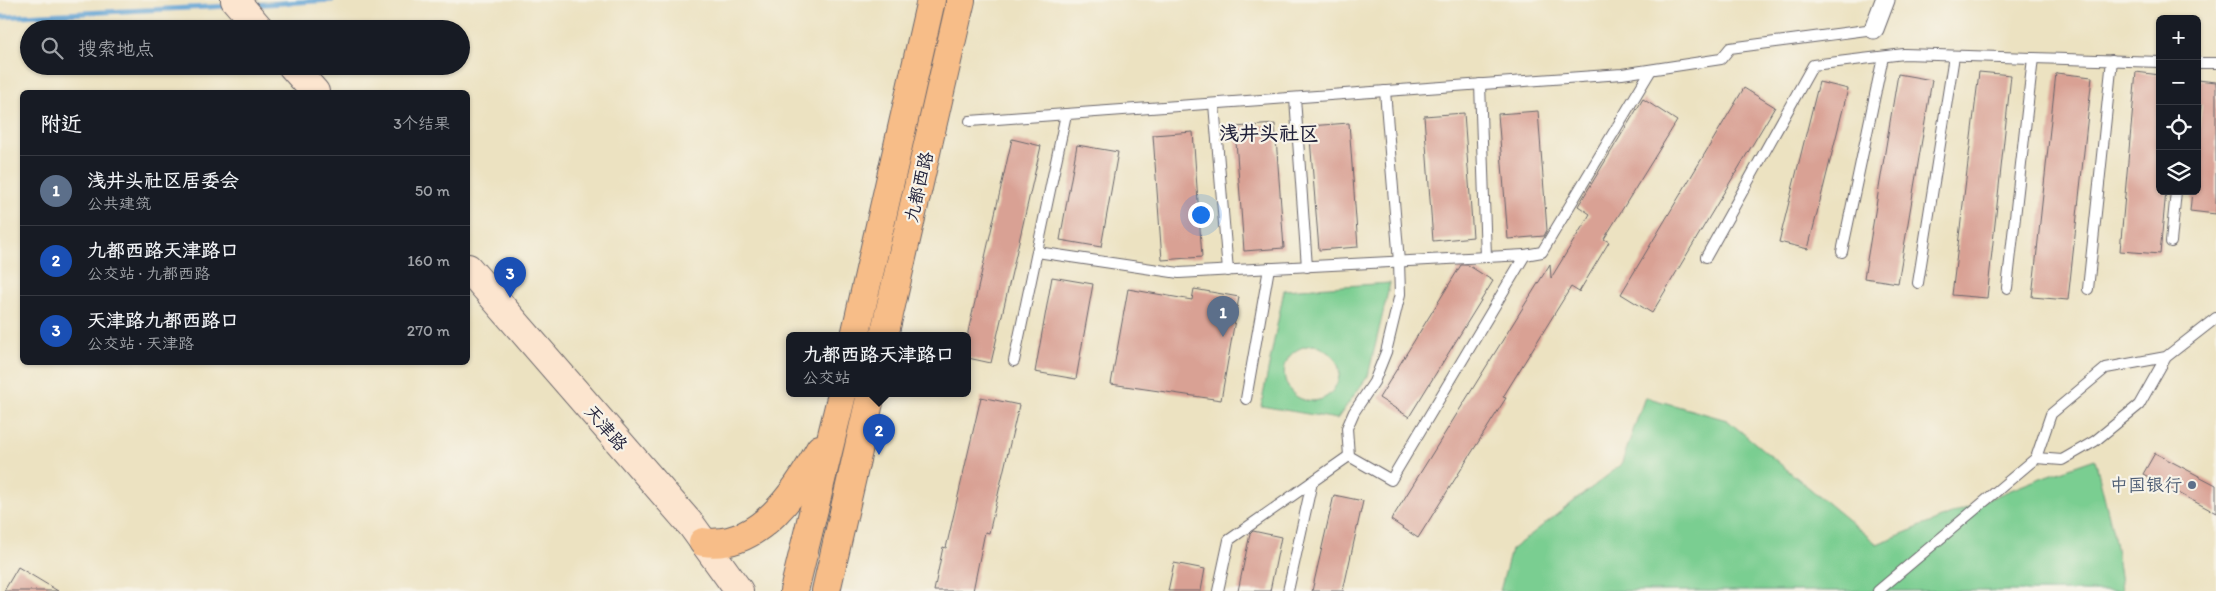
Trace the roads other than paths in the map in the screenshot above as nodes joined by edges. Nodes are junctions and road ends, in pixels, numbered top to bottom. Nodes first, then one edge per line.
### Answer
1 (215, 0) edge
2 (235, 0) edge
3 (930, 0) edge
4 (962, 0) edge
5 (1885, 0) edge
6 (232, 20) edge
7 (252, 20) edge
8 (1874, 29) joint
9 (1883, 56) junction
10 (1954, 56) junction
11 (2033, 58) junction
12 (2112, 60) junction
13 (2156, 62) edge
14 (2201, 63) edge
15 (2216, 63) edge
16 (1651, 70) junction
17 (1480, 84) junction
18 (1385, 91) junction
19 (1295, 98) junction
20 (1214, 104) junction
21 (1066, 114) junction
22 (970, 121) dead end
23 (2176, 195) edge
24 (2172, 242) dead end
25 (1037, 252) junction
26 (1842, 252) dead end
27 (1525, 255) junction
28 (1486, 257) junction
29 (1706, 257) dead end
30 (1400, 262) junction
31 (1307, 266) junction
32 (1269, 268) junction
33 (470, 270) edge
34 (1228, 270) junction
35 (1918, 283) dead end
36 (2007, 288) dead end
37 (2088, 289) dead end
38 (470, 295) edge
39 (2216, 318) edge
40 (856, 332) edge
41 (885, 332) edge
42 (2166, 357) junction
43 (1014, 360) dead end
44 (870, 397) edge
45 (1246, 399) dead end
46 (839, 407) edge
47 (1349, 456) junction
48 (2036, 458) junction
49 (1312, 482) junction
50 (703, 542) junction
51 (1883, 590) edge
52 (717, 591) edge
53 (739, 591) edge
54 (794, 591) edge
55 (826, 591) edge
56 (1218, 591) edge
57 (1288, 591) edge

1 - 6 main road
2 - 7 main road
3 - 40 main road, 九都西路
4 - 41 main road, 九都西路
5 - 8 street
8 - 16 lane
9 - 10 lane
9 - 26 lane
9 - 29 lane
10 - 11 lane
10 - 35 lane
11 - 12 lane
11 - 36 lane
12 - 13 lane
12 - 37 lane
14 - 15 lane
16 - 17 lane
16 - 27 lane
17 - 18 lane
17 - 28 lane
18 - 19 lane
18 - 30 lane
19 - 20 lane
19 - 31 lane
20 - 21 lane
20 - 34 lane
21 - 22 lane
21 - 25 lane
23 - 24 lane
25 - 34 lane
25 - 43 lane
27 - 28 lane
27 - 47 lane
28 - 30 lane
30 - 31 lane
30 - 47 lane
31 - 32 lane
32 - 34 lane
32 - 45 lane
33 - 50 main road, 天津路
38 - 52 main road, 天津路
39 - 42 lane
42 - 48 lane
42 - 48 lane
44 - 55 main road
46 - 50 main road
46 - 54 main road
47 - 49 lane
48 - 51 lane
49 - 56 lane
49 - 57 lane
50 - 53 main road, 天津路

